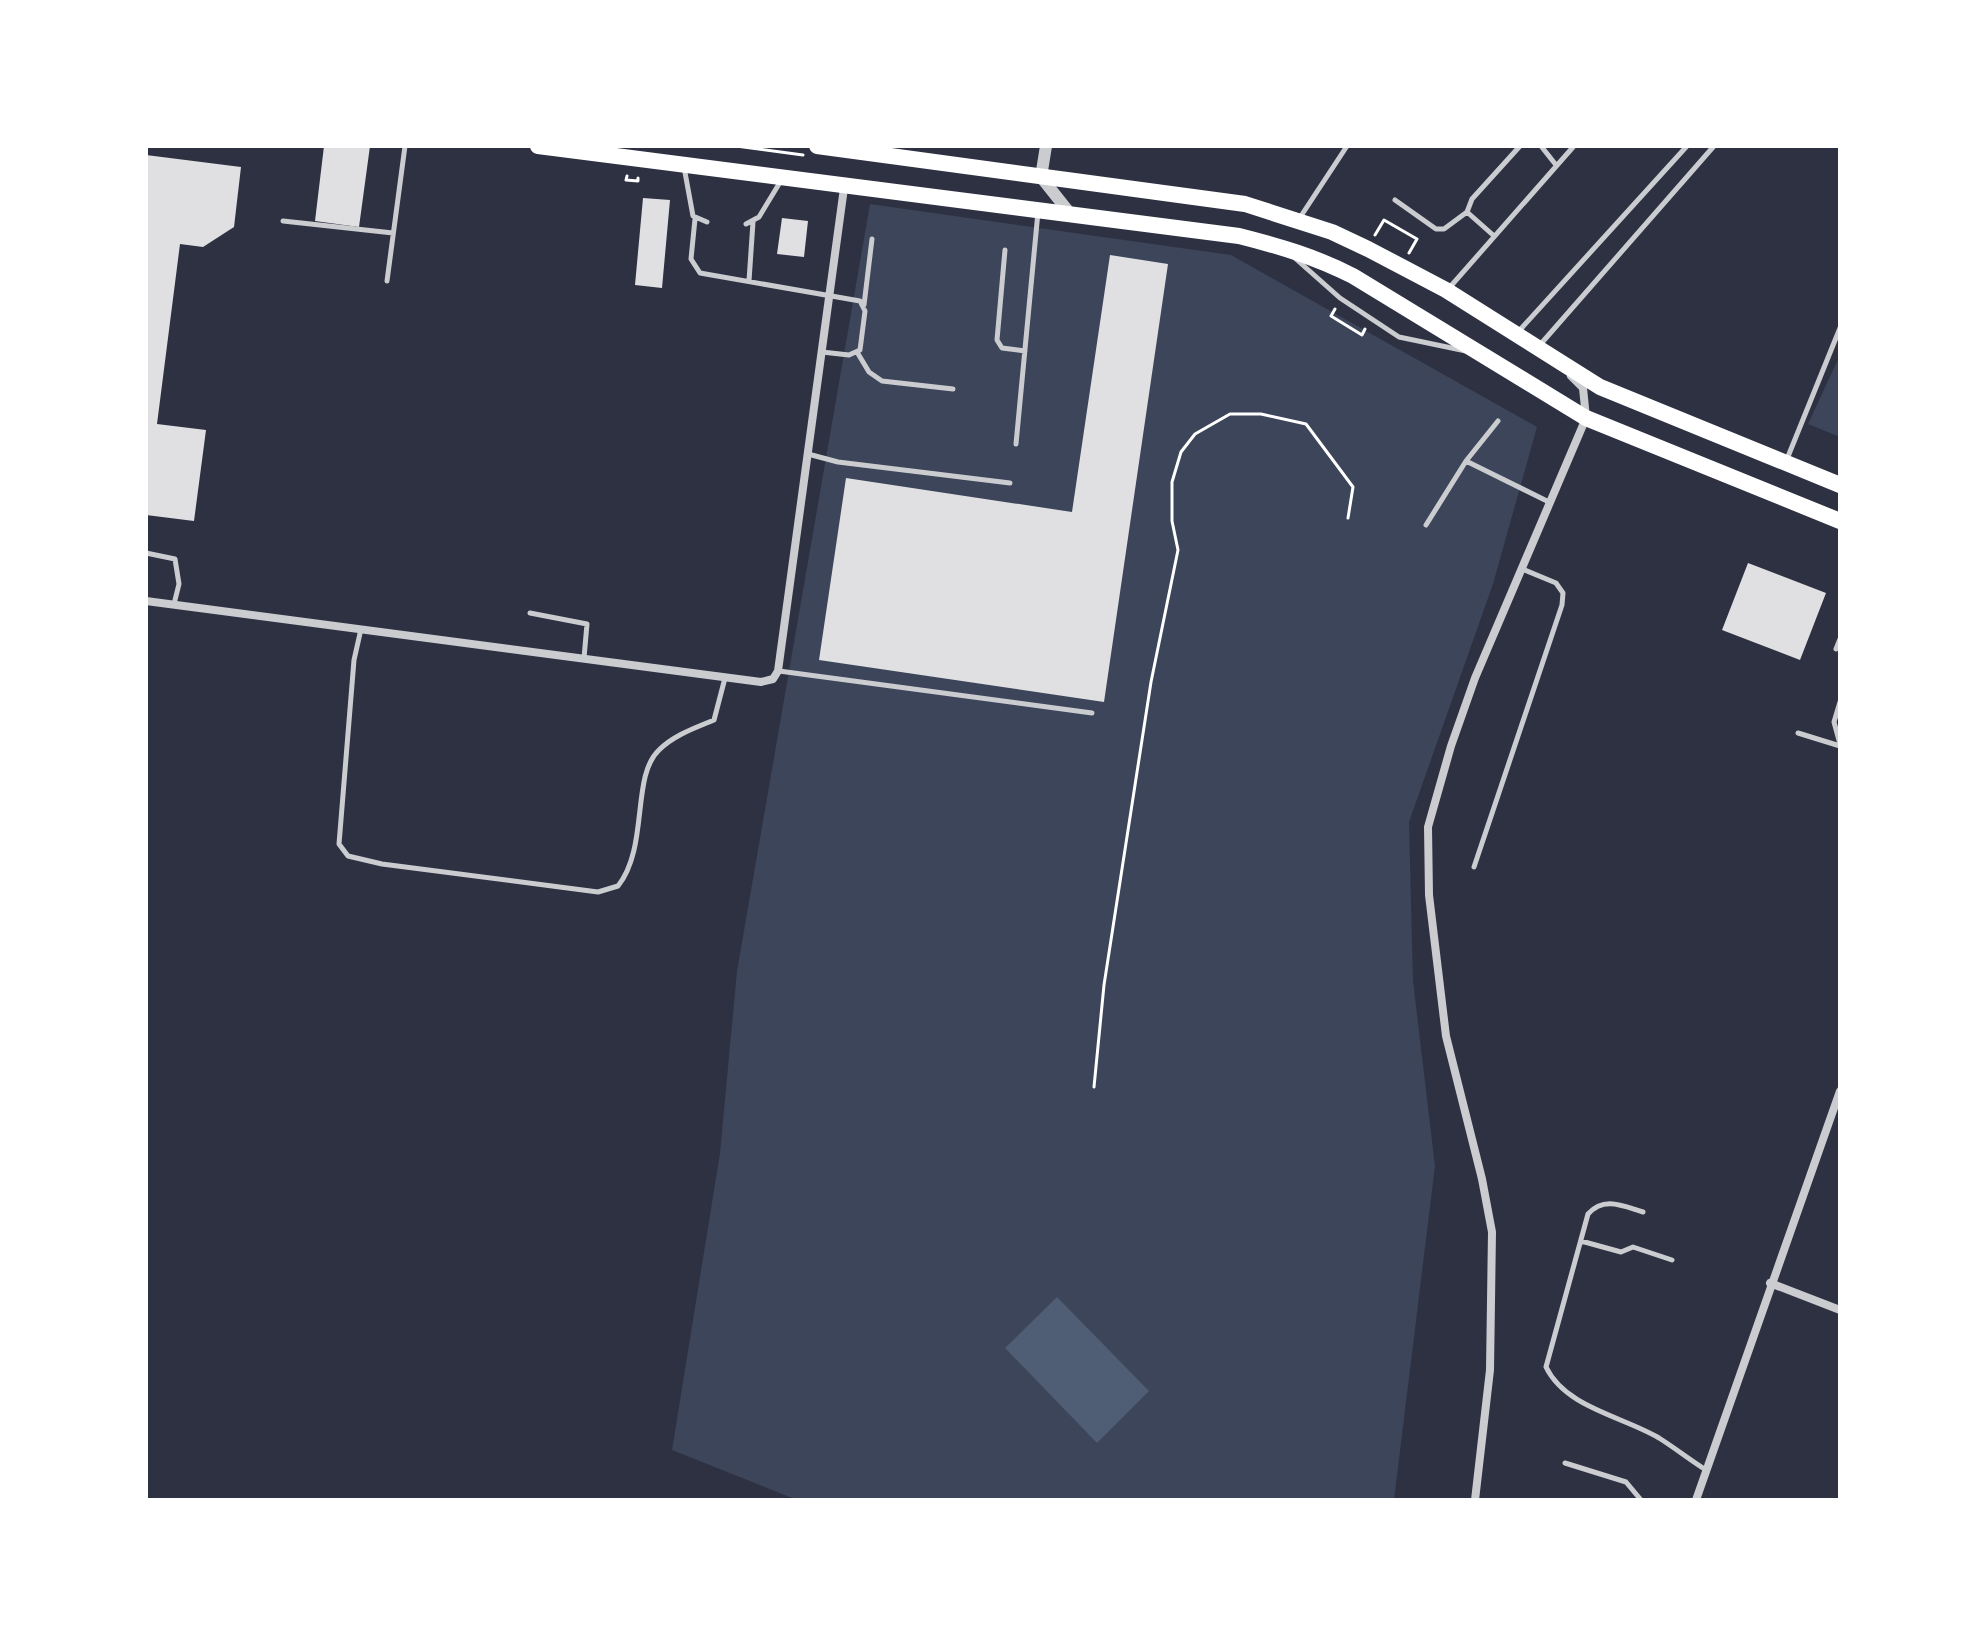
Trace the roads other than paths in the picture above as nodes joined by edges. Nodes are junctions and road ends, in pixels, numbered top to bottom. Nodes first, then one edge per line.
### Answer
1 (405, 146) edge
2 (538, 146) edge
3 (817, 146) edge
4 (1046, 146) edge
5 (1347, 146) edge
6 (1520, 146) edge
7 (1541, 146) edge
8 (1574, 146) edge
9 (1687, 146) edge
10 (1714, 146) edge
11 (1556, 165) junction
12 (684, 166) junction
13 (1041, 177) junction
14 (782, 179) junction
15 (844, 188) junction
16 (1395, 200) dead end
17 (1038, 211) junction
18 (1467, 212) junction
19 (1072, 216) junction
20 (695, 219) junction
21 (1298, 220) junction
22 (283, 221) dead end
23 (707, 222) dead end
24 (393, 233) junction
25 (1493, 235) junction
26 (872, 239) dead end
27 (1283, 247) junction
28 (1005, 250) dead end
29 (387, 281) dead end
30 (749, 281) junction
31 (1446, 290) junction
32 (829, 295) junction
33 (864, 306) junction
34 (1840, 328) edge
35 (1518, 333) junction
36 (1541, 349) junction
37 (1025, 351) junction
38 (821, 352) junction
39 (857, 352) junction
40 (1483, 355) junction
41 (953, 389) dead end
42 (1586, 418) junction
43 (1498, 421) dead end
44 (1016, 444) dead end
45 (807, 453) junction
46 (1466, 461) junction
47 (1785, 464) junction
48 (1010, 483) dead end
49 (1840, 485) edge
50 (1549, 502) junction
51 (1840, 521) edge
52 (1426, 525) dead end
53 (146, 553) edge
54 (1521, 568) junction
55 (146, 601) edge
56 (174, 605) junction
57 (530, 613) dead end
58 (361, 629) junction
59 (1840, 639) edge
60 (1836, 649) dead end
61 (584, 659) junction
62 (776, 675) junction
63 (725, 678) junction
64 (1840, 702) edge
65 (1092, 713) dead end
66 (1798, 733) dead end
67 (1840, 745) edge
68 (1474, 867) dead end
69 (1840, 1091) edge
70 (1643, 1212) dead end
71 (1581, 1241) junction
72 (1672, 1260) dead end
73 (1770, 1283) junction
74 (1840, 1310) edge
75 (1565, 1463) dead end
76 (1706, 1471) junction
77 (1475, 1500) edge
78 (1641, 1500) edge
79 (1696, 1500) edge

1 - 24 lane
2 - 12 main road
3 - 13 main road
4 - 13 street
5 - 21 lane
6 - 18 lane
7 - 11 lane
8 - 11 lane
9 - 35 lane
10 - 36 lane
11 - 25 lane
12 - 14 main road
12 - 20 lane
13 - 19 street
13 - 21 main road
14 - 15 main road
14 - 30 lane
15 - 17 main road
15 - 32 street
16 - 18 lane
17 - 19 main road
17 - 37 lane
18 - 25 lane
19 - 27 main road
20 - 23 lane
20 - 30 lane
21 - 31 main road
22 - 24 lane
24 - 29 lane
25 - 31 lane
26 - 33 lane
27 - 40 main road
27 - 40 lane
28 - 37 lane
30 - 32 lane
31 - 35 main road
32 - 33 lane
32 - 38 street
33 - 39 lane
34 - 47 lane
35 - 36 main road
36 - 42 street
36 - 47 main road
37 - 44 lane
38 - 39 lane
38 - 45 street
39 - 41 lane
40 - 42 main road
42 - 50 street
42 - 51 main road
43 - 46 lane
45 - 48 lane
45 - 62 street
46 - 50 lane
46 - 52 lane
47 - 49 main road
50 - 54 street
53 - 56 lane
54 - 68 lane
54 - 77 street
55 - 56 street
56 - 58 street
57 - 61 lane
58 - 61 street
58 - 63 lane
59 - 60 lane
61 - 63 street
62 - 63 street
62 - 65 lane
64 - 67 lane
66 - 67 lane
69 - 73 street
70 - 71 lane
71 - 72 lane
71 - 76 lane
73 - 74 street
73 - 76 street
75 - 78 lane
76 - 79 street

